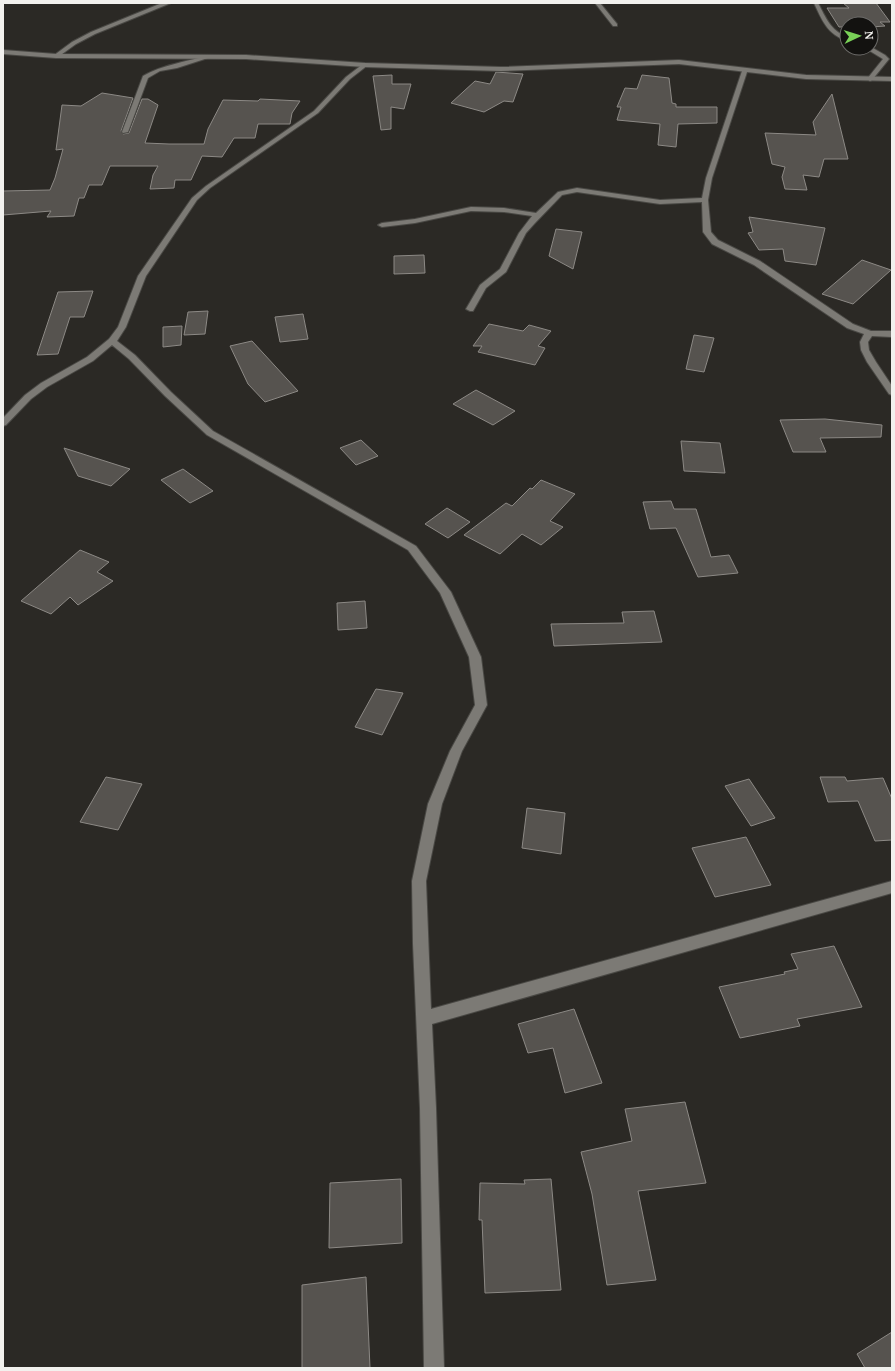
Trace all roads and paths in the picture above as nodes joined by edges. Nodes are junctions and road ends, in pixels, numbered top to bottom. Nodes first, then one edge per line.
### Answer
1 (169, 3) edge
2 (597, 3) edge
3 (816, 3) edge
4 (615, 25) dead end
5 (839, 35) edge
6 (3, 52) edge
7 (879, 54) edge
8 (56, 56) junction
9 (208, 57) junction
10 (365, 65) junction
11 (745, 69) junction
12 (870, 79) junction
13 (892, 79) edge
14 (125, 132) dead end
15 (705, 200) junction
16 (537, 215) junction
17 (382, 225) dead end
18 (470, 309) dead end
19 (870, 333) junction
20 (892, 334) edge
21 (112, 341) junction
22 (892, 392) edge
23 (3, 422) edge
24 (892, 888) edge
25 (423, 1019) junction
26 (434, 1368) edge

1 - 8 street
2 - 4 street
3 - 5 street
6 - 8 street
7 - 12 street
8 - 9 street
9 - 10 street
9 - 14 street
10 - 11 street
10 - 21 street
11 - 12 street
11 - 15 street
12 - 13 street
15 - 16 street
15 - 19 street
16 - 17 street
16 - 18 street
19 - 20 street
19 - 22 street
21 - 23 street
21 - 25 street
24 - 25 street
25 - 26 street

